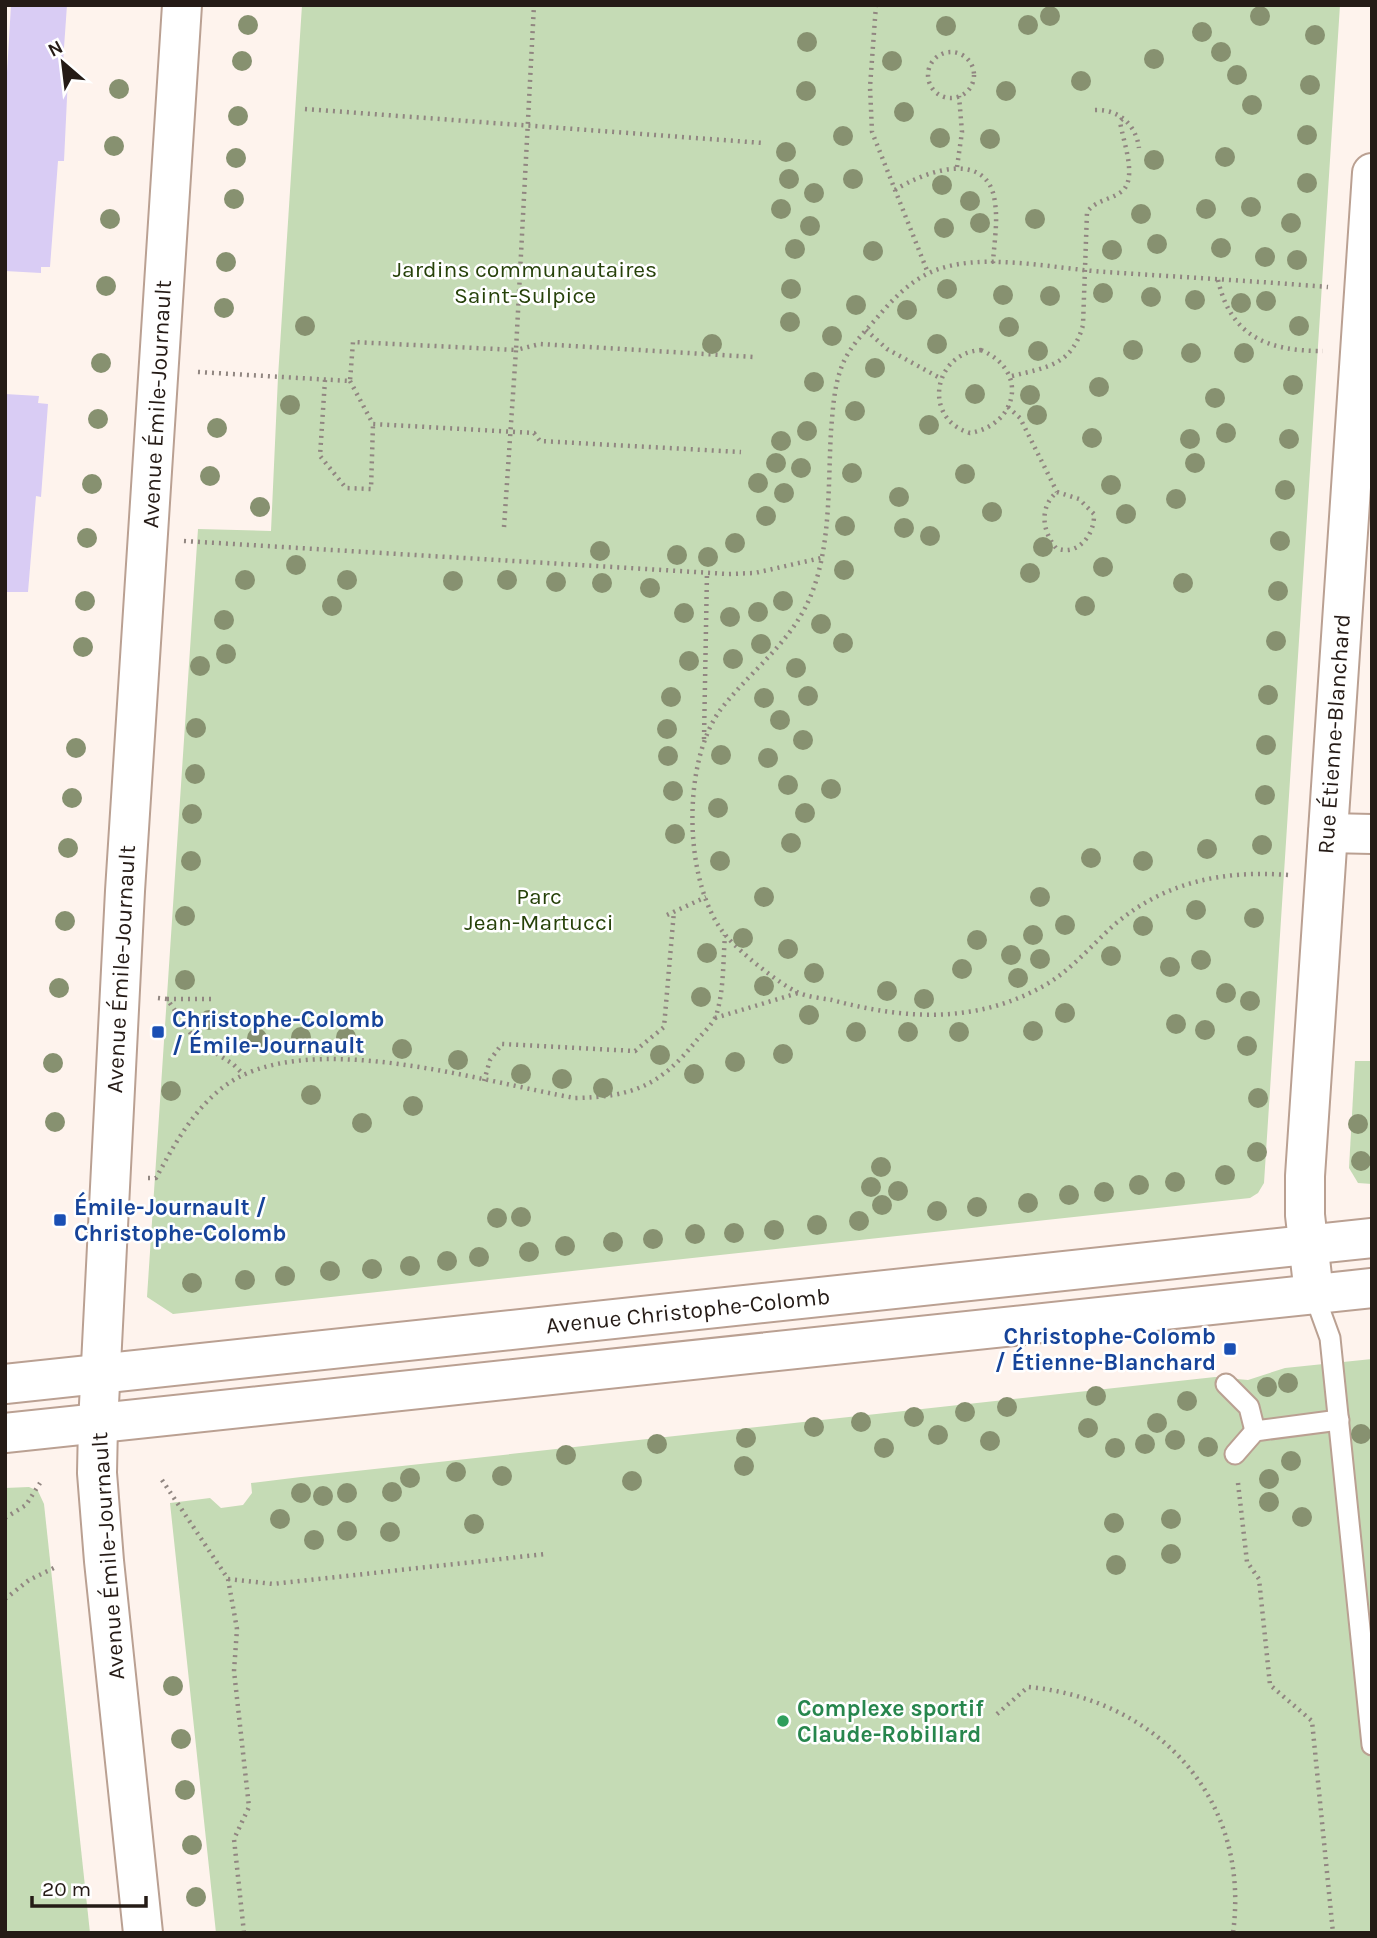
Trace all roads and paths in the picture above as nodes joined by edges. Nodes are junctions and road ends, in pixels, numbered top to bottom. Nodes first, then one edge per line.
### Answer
1 (182, 5) edge
2 (534, 5) edge
3 (876, 5) edge
4 (959, 96) junction
5 (305, 109) dead end
6 (1095, 110) dead end
7 (1124, 117) junction
8 (528, 126) junction
9 (763, 143) dead end
10 (1139, 148) dead end
11 (957, 167) junction
12 (1372, 173) edge
13 (895, 190) junction
14 (993, 263) junction
15 (1086, 271) junction
16 (928, 273) junction
17 (1217, 280) junction
18 (1328, 287) dead end
19 (1368, 305) edge
20 (866, 330) junction
21 (516, 350) junction
22 (1323, 351) dead end
23 (754, 357) dead end
24 (202, 372) dead end
25 (1013, 376) junction
26 (940, 379) junction
27 (325, 380) junction
28 (351, 381) junction
29 (1008, 407) junction
30 (373, 424) junction
31 (511, 430) junction
32 (741, 452) dead end
33 (1057, 492) junction
34 (504, 527) dead end
35 (192, 542) dead end
36 (821, 558) junction
37 (707, 572) junction
38 (704, 742) junction
39 (1328, 833) junction
40 (1372, 834) edge
41 (1289, 875) dead end
42 (706, 897) junction
43 (674, 911) junction
44 (667, 915) dead end
45 (725, 935) junction
46 (667, 982) junction
47 (674, 982) dead end
48 (798, 993) junction
49 (211, 999) dead end
50 (715, 1018) junction
51 (244, 1075) junction
52 (484, 1081) junction
53 (150, 1178) dead end
54 (1372, 1238) edge
55 (1308, 1245) junction
56 (1372, 1288) edge
57 (1314, 1294) junction
58 (99, 1374) junction
59 (5, 1384) edge
60 (1226, 1384) dead end
61 (1339, 1420) junction
62 (98, 1424) junction
63 (1255, 1431) junction
64 (5, 1433) edge
65 (1235, 1454) joint
66 (162, 1480) dead end
67 (40, 1483) dead end
68 (5, 1518) edge
69 (546, 1554) dead end
70 (58, 1566) dead end
71 (228, 1579) junction
72 (5, 1599) edge
73 (998, 1714) dead end
74 (1372, 1745) edge
75 (143, 1933) edge
76 (244, 1933) edge
77 (1233, 1933) edge
78 (1333, 1933) edge

1 - 58 street, Avenue Émile-Journault
2 - 8 path
3 - 13 path
4 - 4 path
4 - 11 path
5 - 8 path
6 - 7 path
7 - 10 path
7 - 15 path
8 - 9 path
8 - 21 path
11 - 13 path
11 - 14 path
12 - 19 street, Rue Étienne-Blanchard
13 - 16 path
14 - 15 path
14 - 16 path
15 - 17 path
15 - 25 path
16 - 20 path
17 - 18 path
17 - 22 path
19 - 39 street, Rue Étienne-Blanchard
20 - 26 path
20 - 36 path
21 - 23 path
21 - 28 path
21 - 31 path
24 - 27 path
25 - 26 path
25 - 29 path
26 - 29 path
27 - 28 path
27 - 30 path
28 - 30 path
29 - 33 path
30 - 31 path
31 - 32 path
31 - 34 path
33 - 33 path
35 - 37 path
36 - 37 path
36 - 38 path
37 - 38 path
38 - 42 path
39 - 40 street
39 - 55 street, Rue Étienne-Blanchard
41 - 48 path
42 - 43 path
42 - 45 path
43 - 44 path
43 - 46 path
45 - 48 path
45 - 50 path
46 - 47 path
46 - 52 path
48 - 50 path
49 - 51 path
50 - 52 path
51 - 52 path
51 - 53 path
54 - 55 street, Avenue Christophe-Colomb
55 - 57 street, Rue Étienne-Blanchard
55 - 58 street, Avenue Christophe-Colomb
56 - 57 street
57 - 61 lane
57 - 62 street
58 - 59 street, Avenue Christophe-Colomb
58 - 62 street, Avenue Émile-Journault
60 - 63 lane
61 - 63 lane
61 - 74 lane
62 - 64 street
62 - 75 street, Avenue Émile-Journault
63 - 65 lane
65 - 78 path
66 - 71 path
67 - 68 path
69 - 71 path
70 - 72 path
71 - 76 path
73 - 77 path

